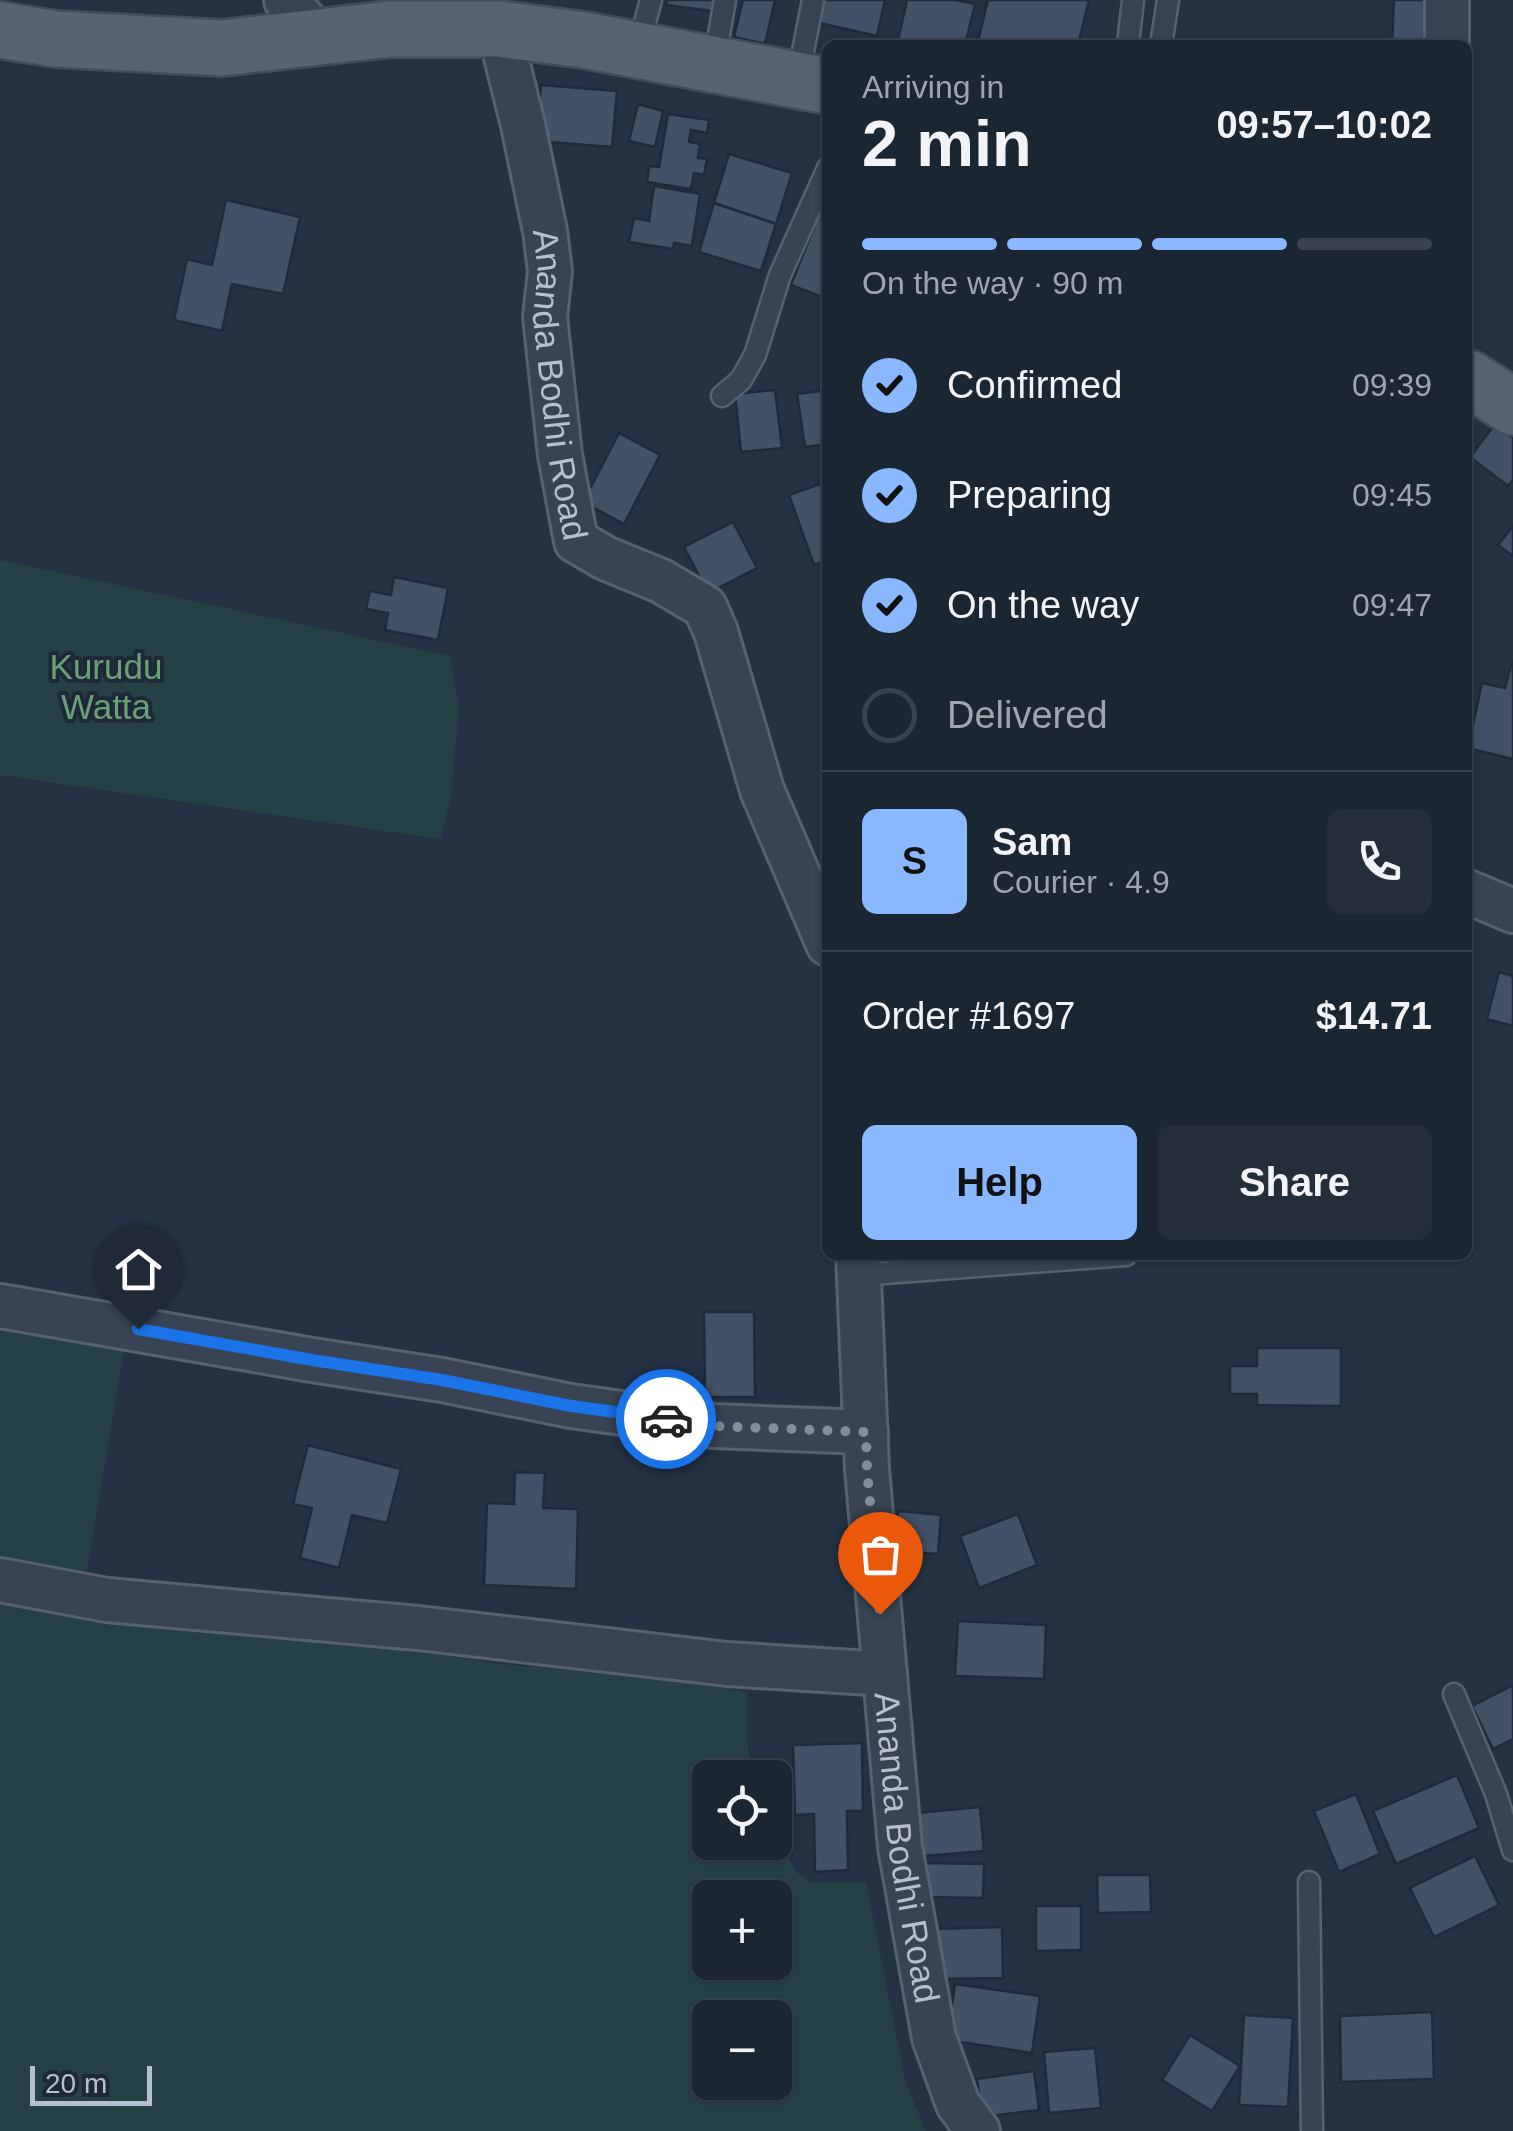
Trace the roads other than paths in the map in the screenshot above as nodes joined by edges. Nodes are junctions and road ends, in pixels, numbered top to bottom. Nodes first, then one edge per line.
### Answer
1 (726, 0) edge
2 (813, 0) edge
3 (1132, 0) edge
4 (1168, 0) edge
5 (1447, 0) edge
6 (302, 18) edge
7 (644, 25) edge
8 (499, 29) junction
9 (0, 30) edge
10 (1128, 40) edge
11 (1162, 40) edge
12 (1448, 40) edge
13 (714, 65) junction
14 (812, 83) edge
15 (822, 181) edge
16 (1472, 381) edge
17 (722, 396) dead end
18 (1513, 407) edge
19 (1472, 894) edge
20 (1513, 911) edge
21 (822, 930) edge
22 (992, 1260) edge
23 (858, 1265) edge
24 (0, 1306) edge
25 (866, 1432) junction
26 (0, 1580) edge
27 (885, 1674) junction
28 (1454, 1694) dead end
29 (1513, 1850) edge
30 (1309, 1882) dead end
31 (978, 2131) edge
32 (1312, 2131) edge

1 - 13 lane
2 - 14 lane
3 - 10 lane
4 - 11 lane
5 - 12 street
6 - 8 main road
6 - 9 main road
7 - 8 main road
7 - 13 main road
8 - 21 street, Ananda Bodhi Road
13 - 14 main road
15 - 17 lane
16 - 18 main road
19 - 20 street
22 - 23 lane
23 - 25 street, Ananda Bodhi Road
24 - 25 street
25 - 27 street, Ananda Bodhi Road
26 - 27 street
27 - 31 street, Ananda Bodhi Road
28 - 29 lane
30 - 32 lane

